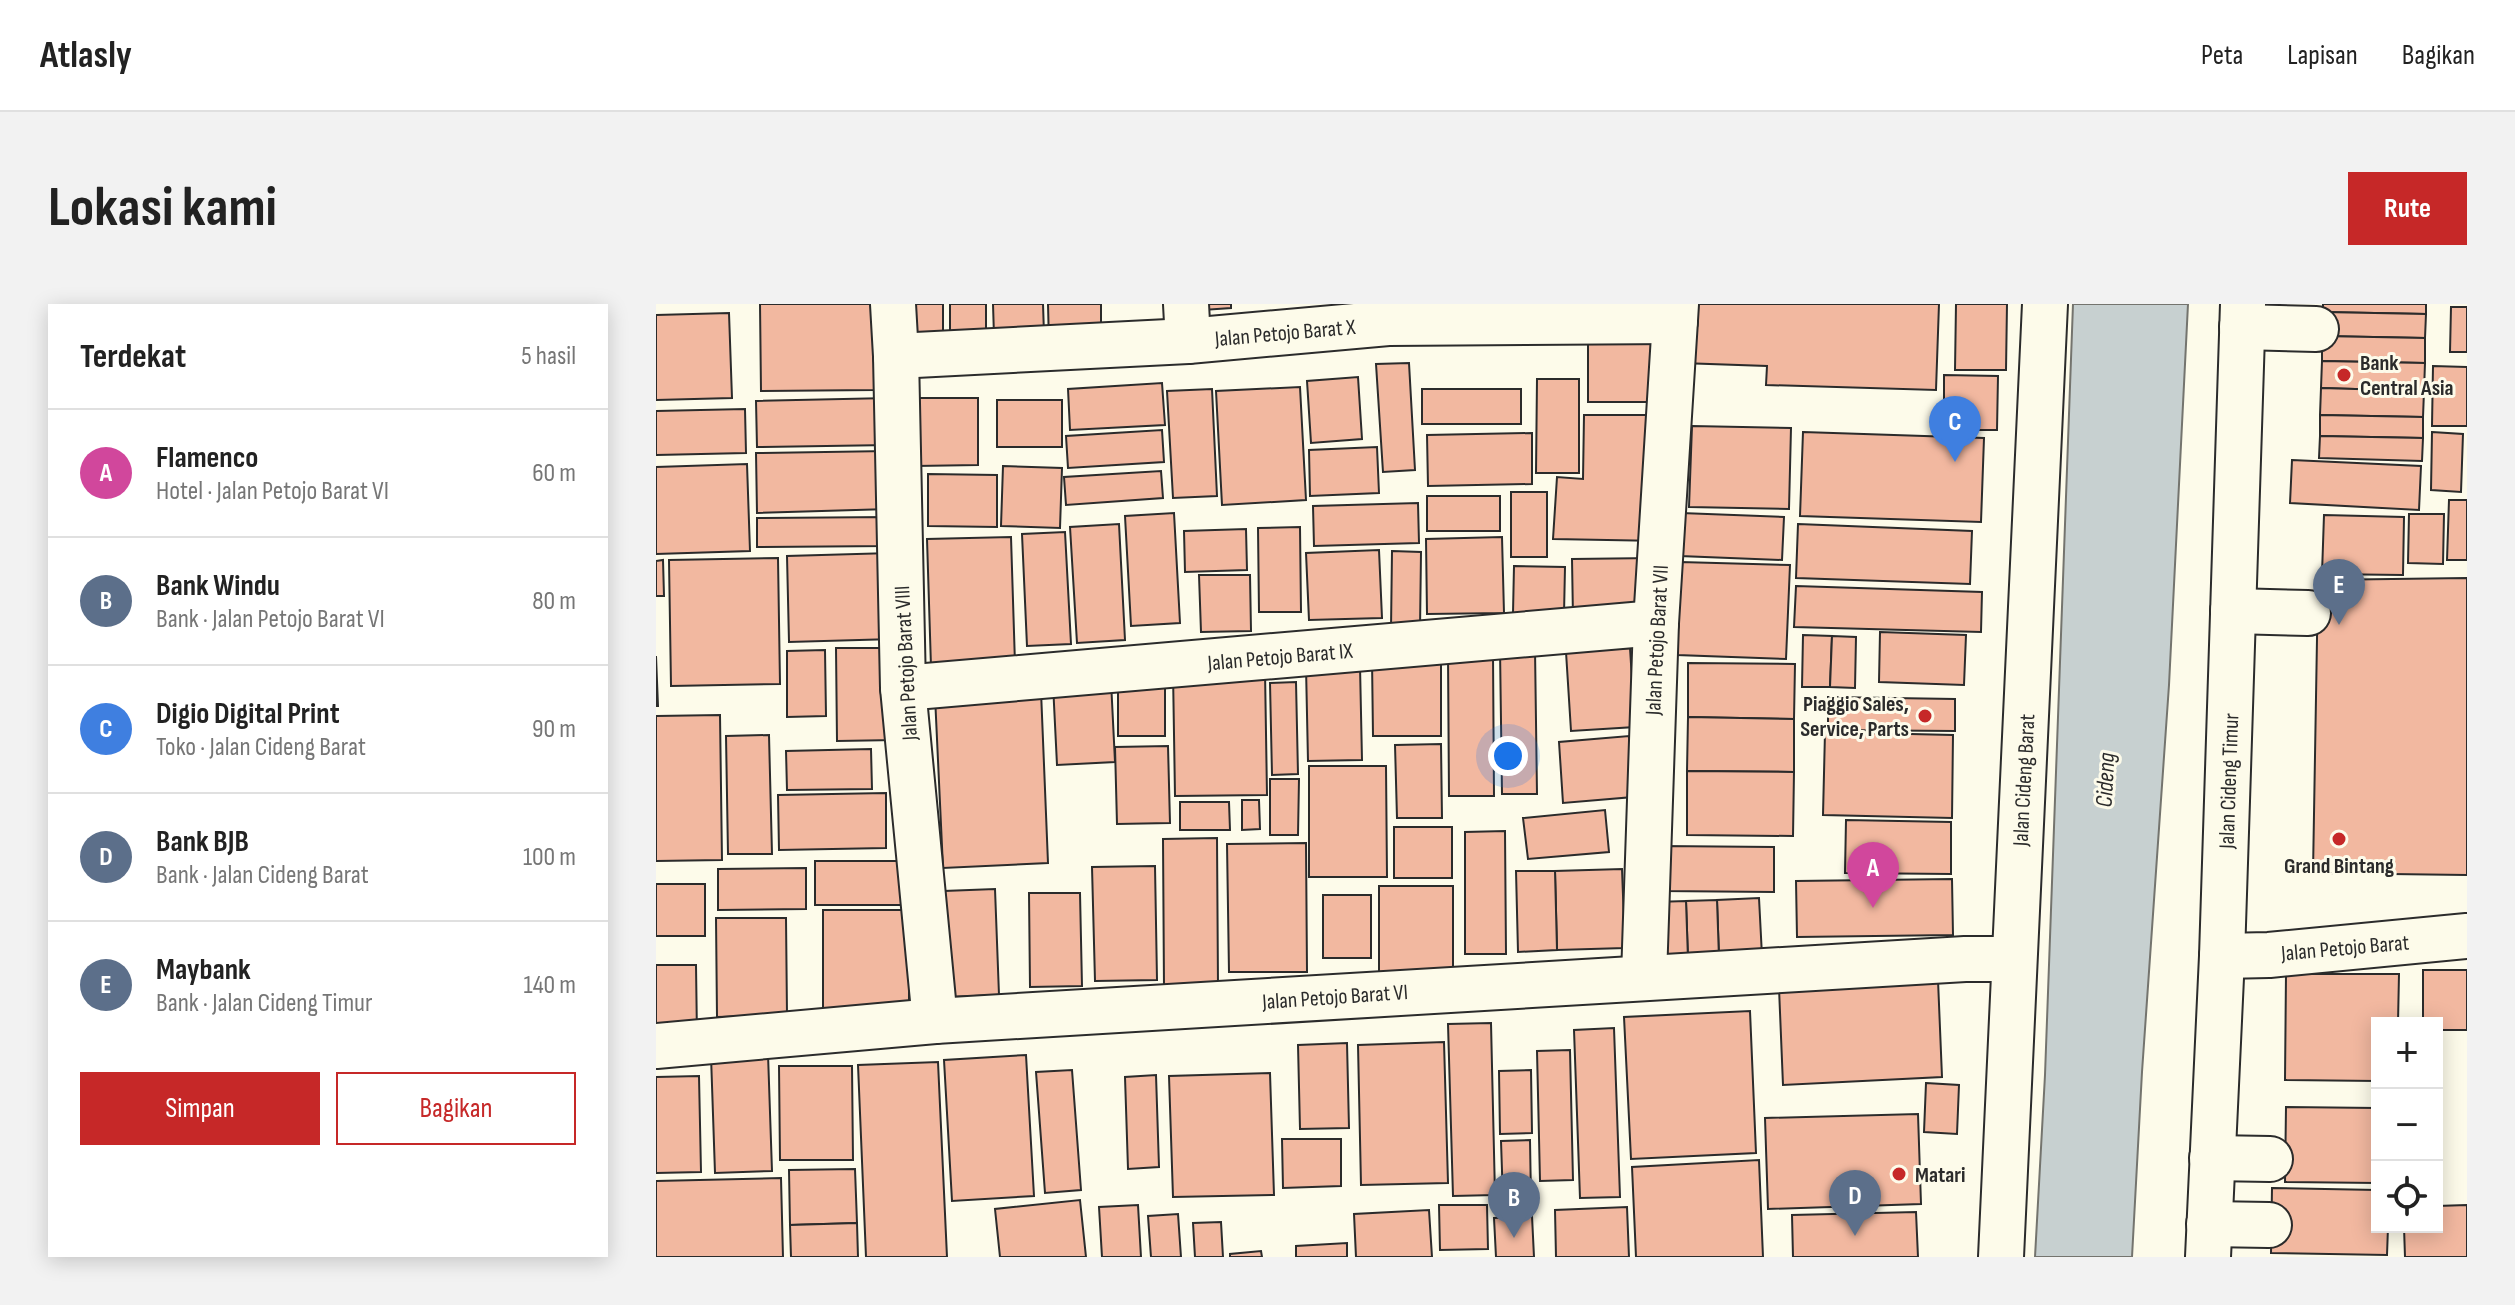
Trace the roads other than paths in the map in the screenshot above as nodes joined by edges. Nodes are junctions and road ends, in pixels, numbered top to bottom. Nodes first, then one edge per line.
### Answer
1 (893, 304) edge
2 (2045, 304) edge
3 (1675, 312) edge
4 (1389, 313) edge
5 (2242, 316) edge
6 (1187, 322) edge
7 (2316, 329) dead end
8 (896, 356) junction
9 (2233, 611) junction
10 (2308, 613) dead end
11 (1656, 623) junction
12 (903, 688) junction
13 (2467, 936) edge
14 (2222, 956) junction
15 (2014, 959) junction
16 (1644, 977) junction
17 (935, 1021) junction
18 (656, 1046) edge
19 (2212, 1158) junction
20 (2270, 1159) dead end
21 (2269, 1225) dead end
22 (2209, 1240) edge
23 (2001, 1257) edge

1 - 8 street, Jalan Petojo Barat VIII
2 - 15 street, Jalan Cideng Barat
3 - 4 street, Jalan Petojo Barat X
3 - 11 street, Jalan Petojo Barat VII
4 - 6 street, Jalan Petojo Barat X
5 - 7 street
5 - 9 street, Jalan Cideng Timur
6 - 8 street, Jalan Petojo Barat X
8 - 12 street, Jalan Petojo Barat VIII
9 - 10 street
9 - 14 street, Jalan Cideng Timur
11 - 12 street, Jalan Petojo Barat IX
11 - 16 street, Jalan Petojo Barat VII
12 - 17 street, Jalan Petojo Barat VIII
13 - 14 street, Jalan Petojo Barat
14 - 19 street, Jalan Cideng Timur
15 - 16 street, Jalan Petojo Barat VI
15 - 23 street, Jalan Cideng Barat
16 - 17 street, Jalan Petojo Barat VI
17 - 18 street, Jalan Petojo Barat VI
19 - 20 street
19 - 22 street, Jalan Cideng Timur
21 - 22 street

